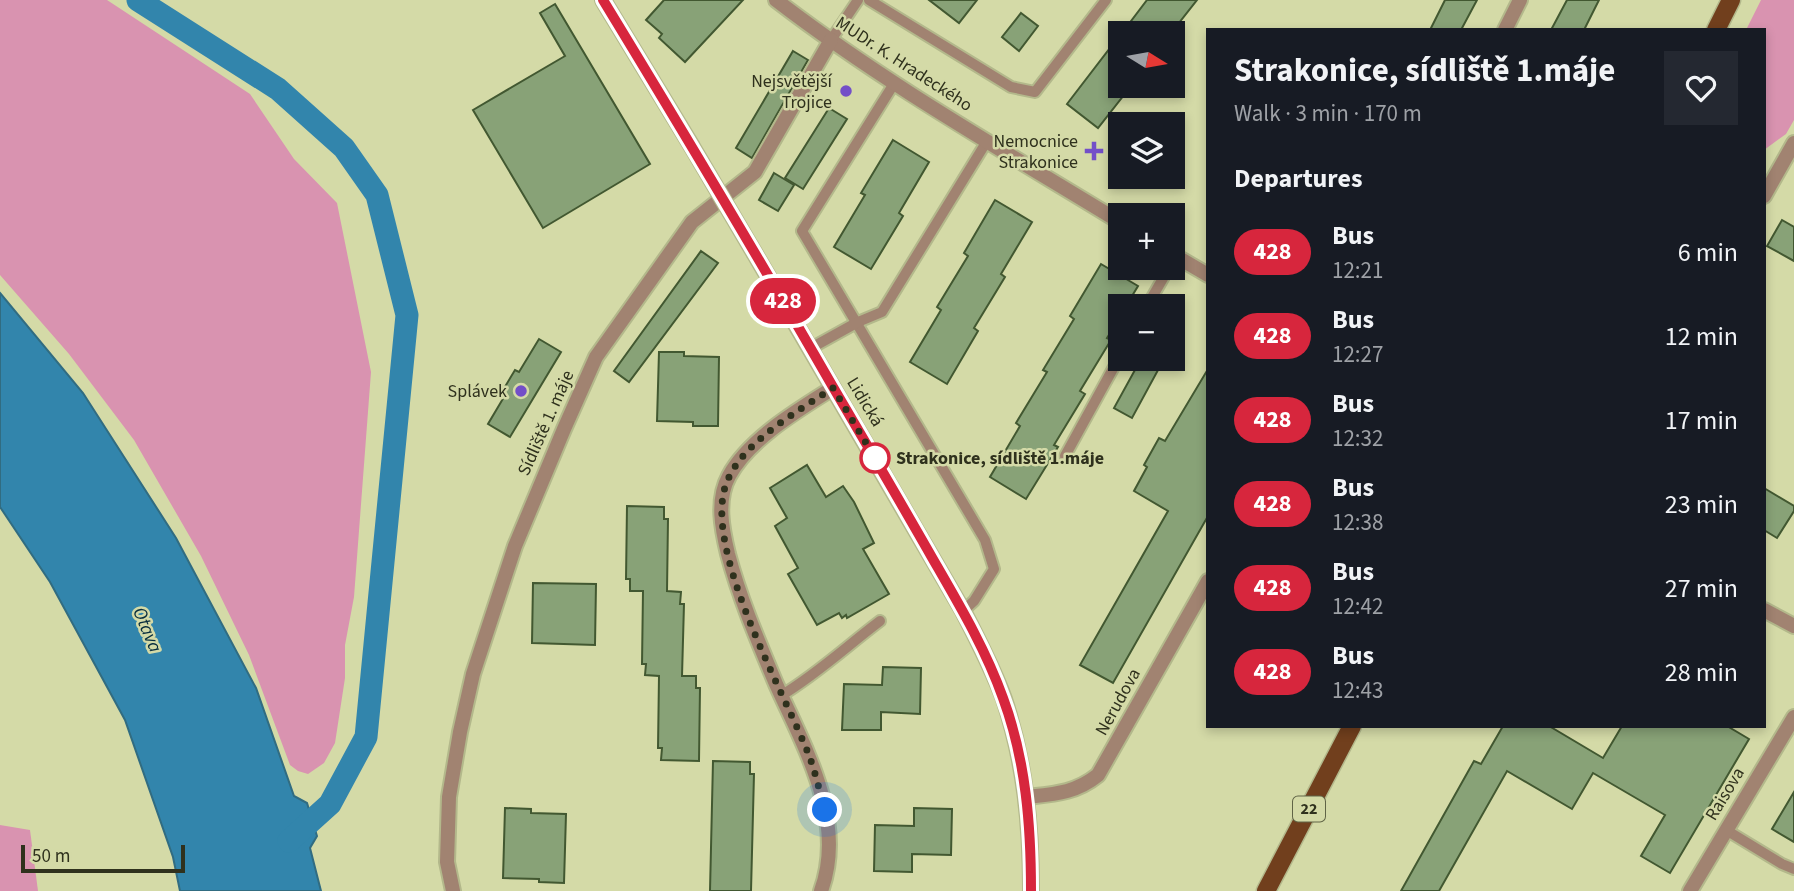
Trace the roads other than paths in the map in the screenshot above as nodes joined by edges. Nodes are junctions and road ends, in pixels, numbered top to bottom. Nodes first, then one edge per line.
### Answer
1 (603, 0) edge
2 (776, 0) edge
3 (858, 0) edge
4 (869, 0) edge
5 (1106, 0) edge
6 (1520, 0) edge
7 (1731, 0) edge
8 (1505, 28) edge
9 (1717, 28) edge
10 (831, 40) junction
11 (895, 82) junction
12 (987, 141) junction
13 (1794, 143) edge
14 (1766, 192) edge
15 (1108, 215) edge
16 (1185, 265) edge
17 (1206, 274) edge
18 (858, 322) junction
19 (811, 348) junction
20 (1112, 371) edge
21 (833, 388) junction
22 (1065, 456) dead end
23 (1206, 585) edge
24 (963, 611) junction
25 (1766, 611) edge
26 (880, 621) dead end
27 (1794, 626) edge
28 (782, 695) junction
29 (1794, 717) edge
30 (1351, 728) edge
31 (1027, 797) junction
32 (1726, 830) junction
33 (1794, 869) edge
34 (453, 891) edge
35 (821, 891) edge
36 (1031, 891) edge
37 (1266, 891) edge
38 (1690, 891) edge

1 - 19 street, Lidická, bridge
2 - 10 street, MUDr. K. Hradeckého
3 - 10 lane
4 - 5 lane
6 - 8 street
7 - 9 main road
10 - 11 street, MUDr. K. Hradeckého
10 - 34 street, Sídliště 1. máje
11 - 12 street, MUDr. K. Hradeckého
11 - 18 lane
12 - 15 street, MUDr. K. Hradeckého
12 - 18 lane
13 - 14 street
16 - 17 street
18 - 19 lane
18 - 24 lane
19 - 21 street, Lidická
20 - 22 lane
21 - 24 street, Lidická
21 - 28 street
23 - 31 street, Nerudova
24 - 31 street, Lidická
25 - 27 street
26 - 28 lane
28 - 35 street
29 - 32 street, Raisova
30 - 37 main road, 22
31 - 36 street, Lidická
32 - 33 lane
32 - 38 street, Raisova

